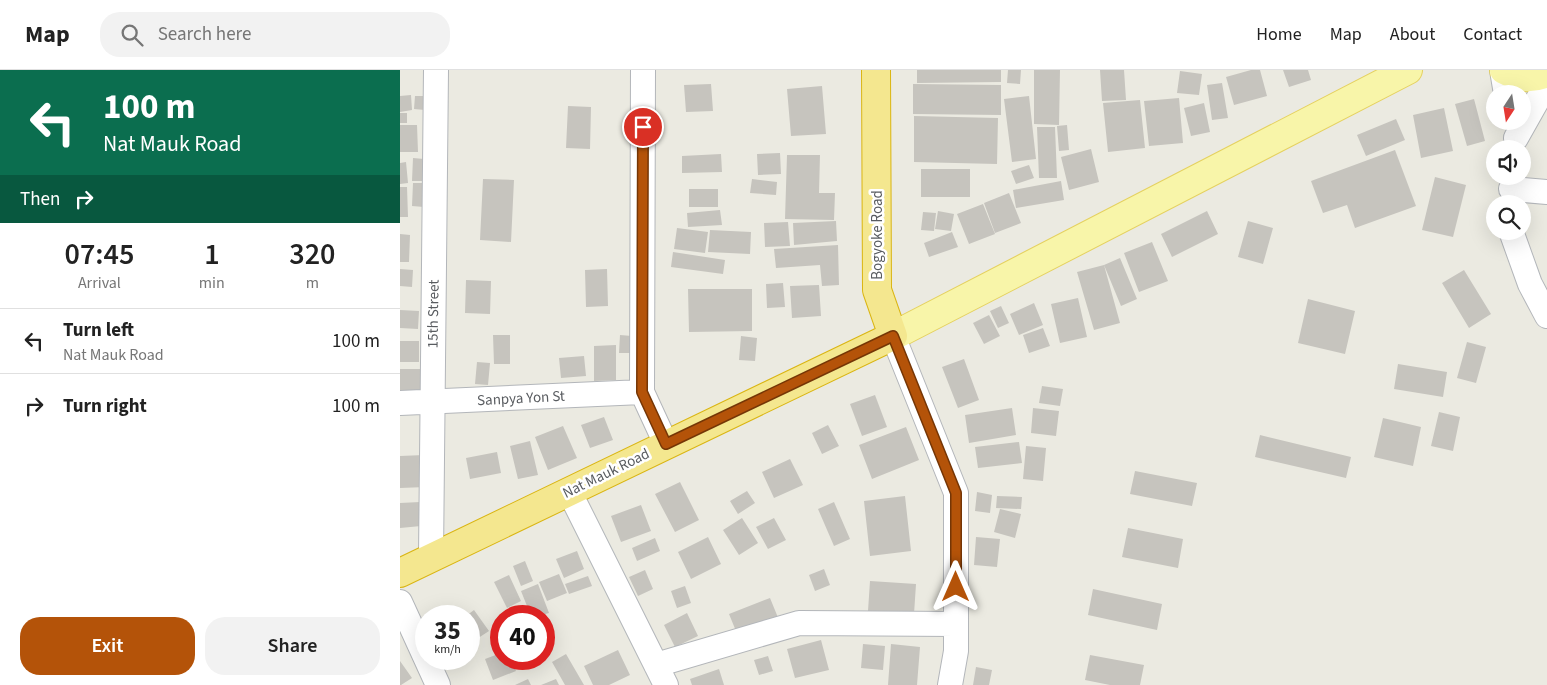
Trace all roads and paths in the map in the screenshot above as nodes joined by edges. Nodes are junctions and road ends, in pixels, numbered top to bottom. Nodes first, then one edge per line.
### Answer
1 (436, 70) edge
2 (643, 70) edge
3 (876, 70) edge
4 (1503, 70) edge
5 (1409, 71) edge
6 (1547, 73) edge
7 (1547, 83) edge
8 (1505, 85) edge
9 (1514, 136) edge
10 (1511, 190) edge
11 (1547, 192) edge
12 (1514, 240) edge
13 (1547, 316) edge
14 (893, 336) junction
15 (642, 392) junction
16 (432, 402) junction
17 (400, 403) edge
18 (666, 444) junction
19 (569, 491) junction
20 (431, 557) junction
21 (400, 573) edge
22 (400, 602) edge
23 (956, 624) junction
24 (661, 675) edge
25 (438, 685) edge
26 (950, 685) edge

1 - 16 street, 15th Street
2 - 15 street
3 - 14 highway, Bogyoke Road
4 - 6 main road
4 - 8 street
5 - 14 main road
7 - 9 street
10 - 11 street
12 - 13 street
14 - 18 highway, Nat Mauk Road
14 - 23 street, Bogyoke Road
15 - 16 street, Sanpya Yon St
15 - 18 street
16 - 17 street, Sanpya Yon St
16 - 20 street, 15th Street
18 - 19 highway, Nat Mauk Road
19 - 20 highway, Nat Mauk Road
19 - 24 street
20 - 21 highway, Nat Mauk Road
22 - 25 street
23 - 24 street
23 - 26 street, Bogyoke Road

